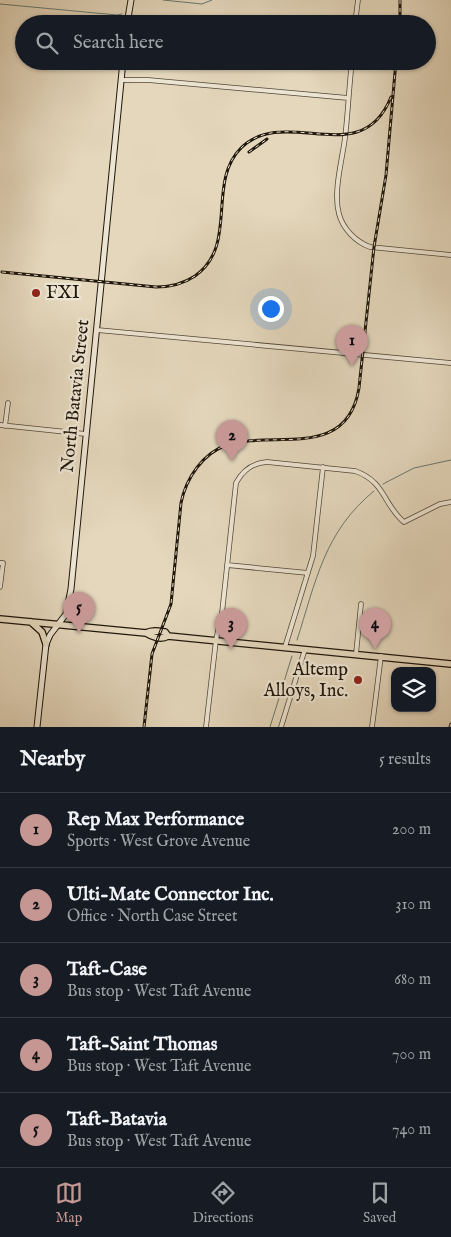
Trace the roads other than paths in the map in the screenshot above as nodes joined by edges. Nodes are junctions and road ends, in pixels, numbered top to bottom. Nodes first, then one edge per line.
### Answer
1 (131, 0) edge
2 (358, 0) edge
3 (128, 15) edge
4 (356, 15) edge
5 (122, 70) edge
6 (351, 70) edge
7 (121, 80) junction
8 (348, 98) junction
9 (451, 255) edge
10 (97, 330) junction
11 (451, 363) edge
12 (8, 404) dead end
13 (0, 426) edge
14 (5, 426) junction
15 (86, 434) junction
16 (323, 467) junction
17 (451, 502) edge
18 (1, 563) edge
19 (227, 565) junction
20 (308, 573) junction
21 (0, 587) edge
22 (361, 604) dead end
23 (67, 610) junction
24 (0, 619) edge
25 (31, 622) junction
26 (59, 624) junction
27 (79, 626) junction
28 (216, 640) junction
29 (46, 644) junction
30 (285, 647) junction
31 (305, 649) junction
32 (356, 654) junction
33 (381, 656) junction
34 (450, 663) edge
35 (37, 727) edge
36 (206, 727) edge
37 (281, 727) edge
38 (372, 727) edge

1 - 3 main road
2 - 4 street
5 - 7 main road, North Batavia Street
6 - 8 street
7 - 8 street
7 - 10 main road, North Batavia Street
8 - 9 street
10 - 11 street
10 - 15 main road, North Batavia Street
12 - 14 street
13 - 14 street
14 - 15 street
15 - 23 main road, North Batavia Street
16 - 17 street
16 - 19 street
16 - 20 street
18 - 21 street
19 - 20 street
19 - 28 street
20 - 30 street
22 - 32 street
23 - 26 main road, North Batavia Street
23 - 27 main road
24 - 25 main road
25 - 26 main road
25 - 29 main road
26 - 27 main road
26 - 29 main road, North Batavia Street
27 - 28 main road
28 - 30 main road
28 - 36 street
29 - 35 main road, North Batavia Street
30 - 31 main road
31 - 32 main road
31 - 37 street
32 - 33 main road
33 - 34 main road
33 - 38 street

